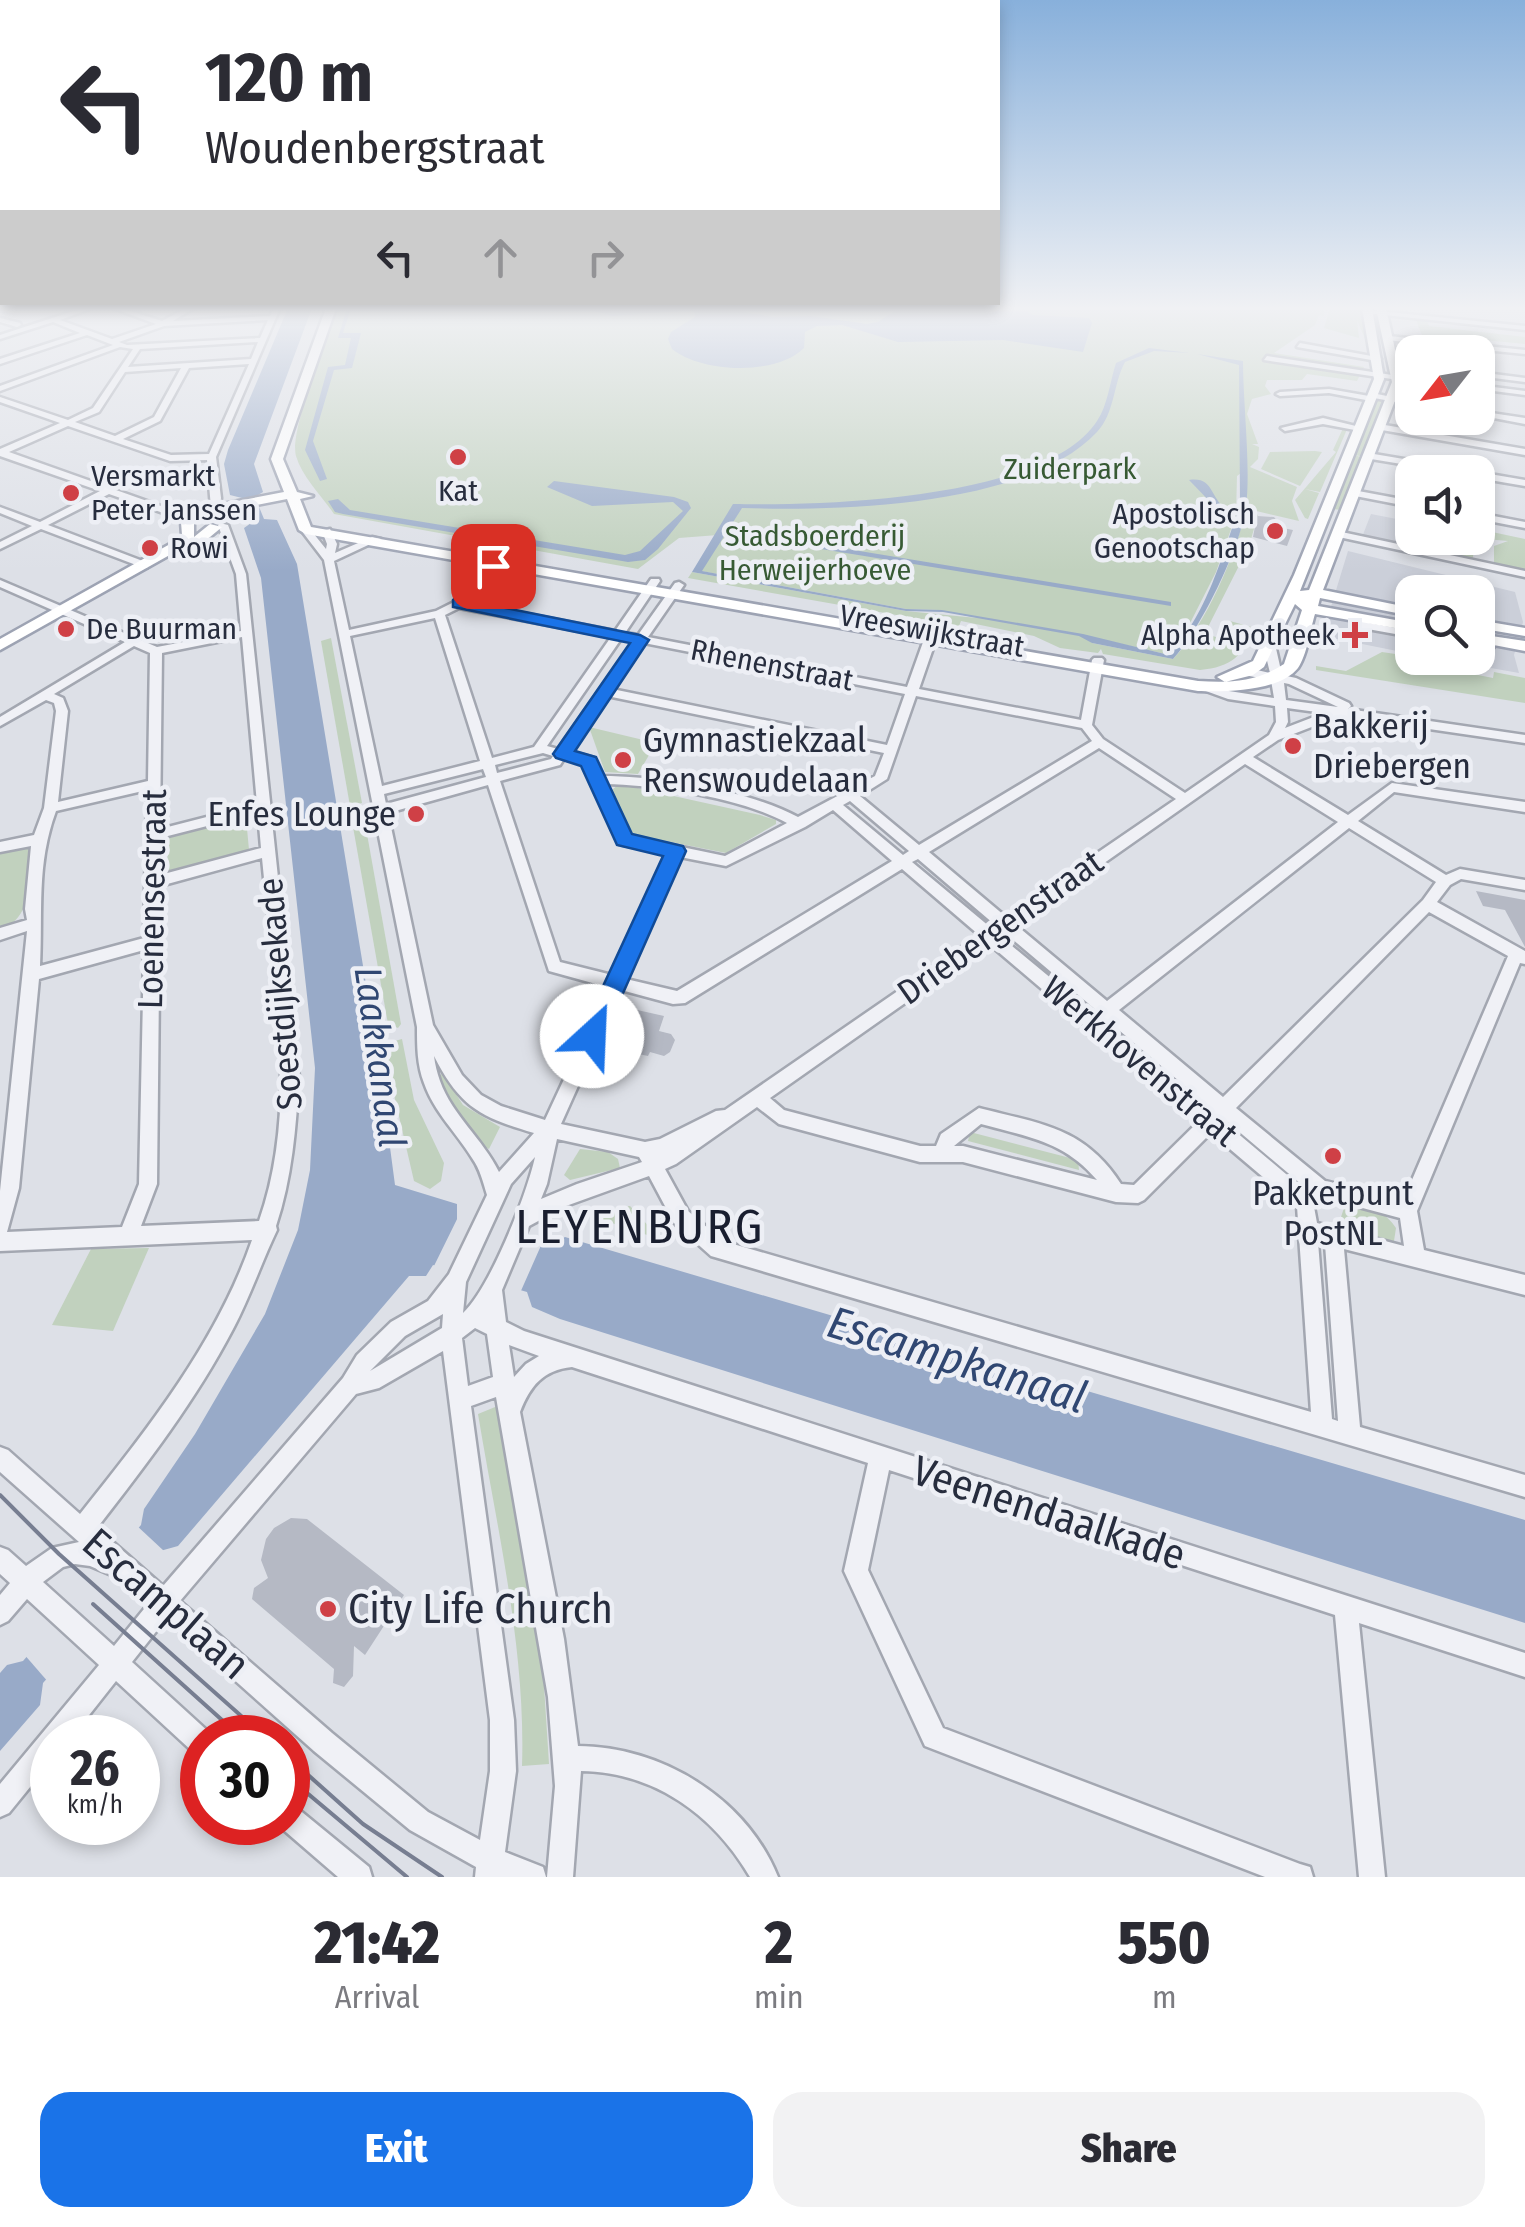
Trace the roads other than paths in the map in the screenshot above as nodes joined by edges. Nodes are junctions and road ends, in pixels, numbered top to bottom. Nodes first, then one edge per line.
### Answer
1 (106, 396) edge
2 (170, 396) edge
3 (239, 396) edge
4 (300, 396) edge
5 (1361, 396) edge
6 (1392, 396) edge
7 (1371, 397) junction
8 (0, 399) edge
9 (1390, 399) junction
10 (1395, 400) edge
11 (1495, 416) edge
12 (1525, 421) edge
13 (67, 424) junction
14 (1379, 427) junction
15 (1284, 428) dead end
16 (1360, 428) junction
17 (115, 439) junction
18 (284, 442) junction
19 (0, 452) edge
20 (1525, 452) edge
21 (1368, 456) junction
22 (212, 457) junction
23 (1395, 461) edge
24 (1495, 478) edge
25 (1525, 484) edge
26 (103, 490) junction
27 (1354, 493) junction
28 (307, 496) junction
29 (291, 500) junction
30 (1395, 501) edge
31 (152, 506) junction
32 (0, 510) edge
33 (219, 517) junction
34 (1495, 519) edge
35 (28, 521) junction
36 (189, 523) junction
37 (1525, 525) edge
38 (41, 526) junction
39 (324, 526) junction
40 (306, 530) junction
41 (1338, 534) junction
42 (0, 535) edge
43 (376, 540) junction
44 (0, 546) edge
45 (500, 557) junction
46 (329, 560) junction
47 (140, 564) junction
48 (1525, 574) edge
49 (0, 584) edge
50 (653, 584) junction
51 (677, 589) junction
52 (1291, 597) junction
53 (1313, 601) junction
54 (458, 604) junction
55 (474, 610) junction
56 (1395, 610) edge
57 (64, 611) junction
58 (439, 614) junction
59 (1395, 626) edge
60 (247, 632) junction
61 (1525, 632) edge
62 (345, 634) junction
63 (932, 634) junction
64 (449, 636) junction
65 (617, 636) junction
66 (134, 640) junction
67 (640, 640) junction
68 (1498, 641) edge
69 (1269, 644) junction
70 (0, 645) edge
71 (156, 651) junction
72 (0, 656) edge
73 (1097, 664) junction
74 (1248, 672) junction
75 (1282, 676) junction
76 (1198, 686) junction
77 (606, 692) junction
78 (912, 692) junction
79 (44, 695) junction
80 (1280, 703) junction
81 (1301, 704) junction
82 (1344, 710) junction
83 (0, 722) edge
84 (1086, 725) junction
85 (1297, 727) junction
86 (1274, 737) junction
87 (1525, 739) edge
88 (1099, 742) junction
89 (540, 748) junction
90 (892, 750) junction
91 (563, 754) junction
92 (1245, 758) junction
93 (489, 764) junction
94 (600, 780) junction
95 (496, 781) junction
96 (152, 784) junction
97 (376, 792) junction
98 (852, 796) junction
99 (1185, 799) junction
100 (263, 806) junction
101 (835, 806) junction
102 (1525, 806) edge
103 (51, 808) junction
104 (380, 810) junction
105 (1349, 822) junction
106 (800, 824) junction
107 (154, 834) junction
108 (39, 840) junction
109 (0, 848) edge
110 (676, 851) junction
111 (267, 852) junction
112 (917, 853) junction
113 (900, 863) junction
114 (1445, 881) junction
115 (153, 882) junction
116 (1525, 885) edge
117 (1428, 904) junction
118 (35, 923) junction
119 (996, 929) junction
120 (0, 934) edge
121 (152, 942) junction
122 (1521, 956) edge
123 (32, 975) junction
124 (616, 983) junction
125 (1100, 1016) junction
126 (425, 1026) junction
127 (756, 1096) junction
128 (1218, 1116) junction
129 (551, 1126) junction
130 (942, 1154) junction
131 (649, 1159) junction
132 (1116, 1193) junction
133 (1313, 1196) junction
134 (493, 1208) junction
135 (1408, 1211) junction
136 (522, 1222) junction
137 (0, 1227) edge
138 (268, 1230) junction
139 (1308, 1230) junction
140 (130, 1234) junction
141 (1334, 1237) junction
142 (0, 1242) edge
143 (1416, 1258) junction
144 (458, 1278) junction
145 (1525, 1285) edge
146 (493, 1288) junction
147 (474, 1317) junction
148 (496, 1329) junction
149 (451, 1334) junction
150 (574, 1358) junction
151 (516, 1379) junction
152 (350, 1385) junction
153 (461, 1399) junction
154 (1322, 1426) junction
155 (1350, 1435) junction
156 (0, 1458) edge
157 (880, 1459) junction
158 (1525, 1486) edge
159 (82, 1530) junction
160 (106, 1557) junction
161 (0, 1558) edge
162 (26, 1583) junction
163 (163, 1603) junction
164 (1346, 1608) junction
165 (0, 1613) edge
166 (115, 1664) junction
167 (1525, 1666) edge
168 (74, 1715) edge
169 (180, 1724) edge
170 (567, 1758) junction
171 (30, 1768) edge
172 (0, 1804) edge
173 (310, 1836) edge
174 (489, 1869) edge
175 (359, 1877) edge
176 (533, 1877) edge
177 (560, 1877) edge
178 (765, 1877) edge
179 (1300, 1877) edge
180 (1372, 1877) edge

1 - 13 street
2 - 17 street
3 - 22 street, Soestdijksekade
4 - 18 main road
5 - 7 street
6 - 9 main road
7 - 9 street
7 - 16 main road
8 - 13 street
9 - 10 street
9 - 14 main road
11 - 12 street
13 - 17 street
13 - 19 street
14 - 20 street
14 - 21 main road
15 - 16 street
16 - 52 main road
17 - 22 street
18 - 28 main road
18 - 29 main road
19 - 26 street
21 - 23 street
21 - 27 main road
22 - 33 street, Soestdijksekade
24 - 25 street
26 - 31 street
26 - 35 street
26 - 38 street
27 - 30 street
27 - 41 main road
28 - 29 main road
28 - 39 main road
29 - 33 main road
29 - 40 main road
31 - 33 street
31 - 36 street
32 - 35 street
33 - 36 main road
33 - 57 main road
33 - 60 street, Soestdijksekade
34 - 37 street
35 - 38 street
35 - 42 street
36 - 47 main road
38 - 44 street
38 - 47 street
39 - 40 main road, Vreeswijkstraat
39 - 43 main road, Vreeswijkstraat
39 - 45 main road, Vreeswijkstraat
39 - 46 street
40 - 46 street
41 - 48 street
41 - 53 main road
43 - 45 main road, Vreeswijkstraat
43 - 46 street
45 - 50 main road, Vreeswijkstraat
45 - 54 street
46 - 62 street
47 - 57 main road
49 - 57 street
50 - 51 main road, Vreeswijkstraat
50 - 65 street
51 - 63 main road, Vreeswijkstraat
51 - 67 street
52 - 53 main road
52 - 69 main road
53 - 56 main road
53 - 59 main road
53 - 75 main road
54 - 55 street, Rhenenstraat
54 - 58 street
55 - 64 street
55 - 65 street, Rhenenstraat
57 - 66 street
57 - 70 main road
57 - 72 main road
58 - 62 street
58 - 64 street
60 - 71 street
60 - 100 street, Soestdijksekade
61 - 68 main road
62 - 97 street
63 - 73 main road, Vreeswijkstraat
63 - 78 street
64 - 93 street
65 - 67 street, Rhenenstraat
65 - 89 street
66 - 71 street
66 - 79 street
67 - 77 street
67 - 78 street, Rhenenstraat
69 - 74 main road
69 - 75 street
71 - 96 street, Loenensestraat
73 - 74 main road, Vreeswijkstraat
73 - 76 main road, Vreeswijkstraat
73 - 84 street
74 - 75 street, Vreeswijkstraat
75 - 76 main road, Vreeswijkstraat
75 - 80 street
75 - 81 street
75 - 82 street, Vreeswijkstraat
76 - 80 street, Vreeswijkstraat
77 - 90 street
77 - 91 street
78 - 84 street, Rhenenstraat
78 - 90 street
79 - 83 street
79 - 103 street
80 - 81 street, Vreeswijkstraat
80 - 86 street
81 - 82 street, Vreeswijkstraat
81 - 85 street
82 - 85 street, Vreeswijkstraat
82 - 87 street, Vreeswijkstraat
84 - 88 street
85 - 86 street, Driebergenstraat
86 - 92 street, Driebergenstraat
88 - 99 street
88 - 112 street
89 - 91 street
89 - 93 street
90 - 98 street
91 - 94 street
91 - 95 street
92 - 99 street, Driebergenstraat
92 - 105 street
93 - 95 street
93 - 97 street
94 - 106 street
94 - 110 street
95 - 104 street
95 - 124 street
96 - 103 street
96 - 107 street, Loenensestraat
97 - 104 street
98 - 101 street
98 - 112 street, Werkhovenstraat
99 - 119 street, Driebergenstraat
100 - 107 street
100 - 111 street, Soestdijksekade
101 - 106 street
101 - 113 street, Werkhovenstraat
102 - 105 street
103 - 108 street
104 - 126 street
105 - 114 street
105 - 125 street
106 - 110 street
107 - 115 street, Loenensestraat
108 - 109 street
108 - 118 street
110 - 124 street
111 - 115 street
111 - 138 street, Soestdijksekade
112 - 113 street
112 - 119 street, Werkhovenstraat
113 - 119 street, Werkhovenstraat
113 - 124 street
114 - 116 street
114 - 117 street
115 - 121 street, Loenensestraat
117 - 122 street
117 - 128 street
118 - 120 street
118 - 123 street
119 - 125 street, Werkhovenstraat
119 - 127 street, Driebergenstraat
121 - 123 street
121 - 140 street, Loenensestraat
122 - 135 street
123 - 137 street
124 - 129 street
125 - 128 street, Werkhovenstraat
126 - 129 street
126 - 134 street
127 - 130 street
127 - 131 street, Driebergenstraat
128 - 132 street
128 - 133 street, Werkhovenstraat
129 - 131 street
129 - 134 street
129 - 136 street
130 - 132 street
130 - 132 street
131 - 136 street, Driebergenstraat
131 - 154 street
133 - 135 street
133 - 139 street
134 - 144 street
135 - 143 street
136 - 146 street
138 - 140 street
138 - 159 street, Soestdijksekade
139 - 141 street
139 - 154 street
140 - 142 street
141 - 143 street
141 - 155 street
143 - 145 street
144 - 149 street
144 - 152 street
146 - 147 street
146 - 148 street
147 - 148 street, Veenendaalkade
147 - 149 street
148 - 150 street, Veenendaalkade
148 - 151 street
149 - 152 street
149 - 153 street
150 - 151 street
150 - 157 street, Veenendaalkade
151 - 153 street
151 - 170 street
152 - 163 street
153 - 174 street
154 - 155 street
155 - 158 street
156 - 159 street, Escamplaan
157 - 164 street, Veenendaalkade
157 - 179 street
159 - 160 street, Escamplaan
160 - 162 street
160 - 163 street, Escamplaan
161 - 162 street, Escamplaan
162 - 165 street
162 - 166 street, Escamplaan
163 - 166 street
163 - 174 street, Escamplaan
164 - 167 street, Veenendaalkade
164 - 180 street
166 - 168 street
166 - 169 street, Escamplaan
170 - 177 street
170 - 178 street
171 - 172 street
173 - 175 street
174 - 176 street, Escamplaan

